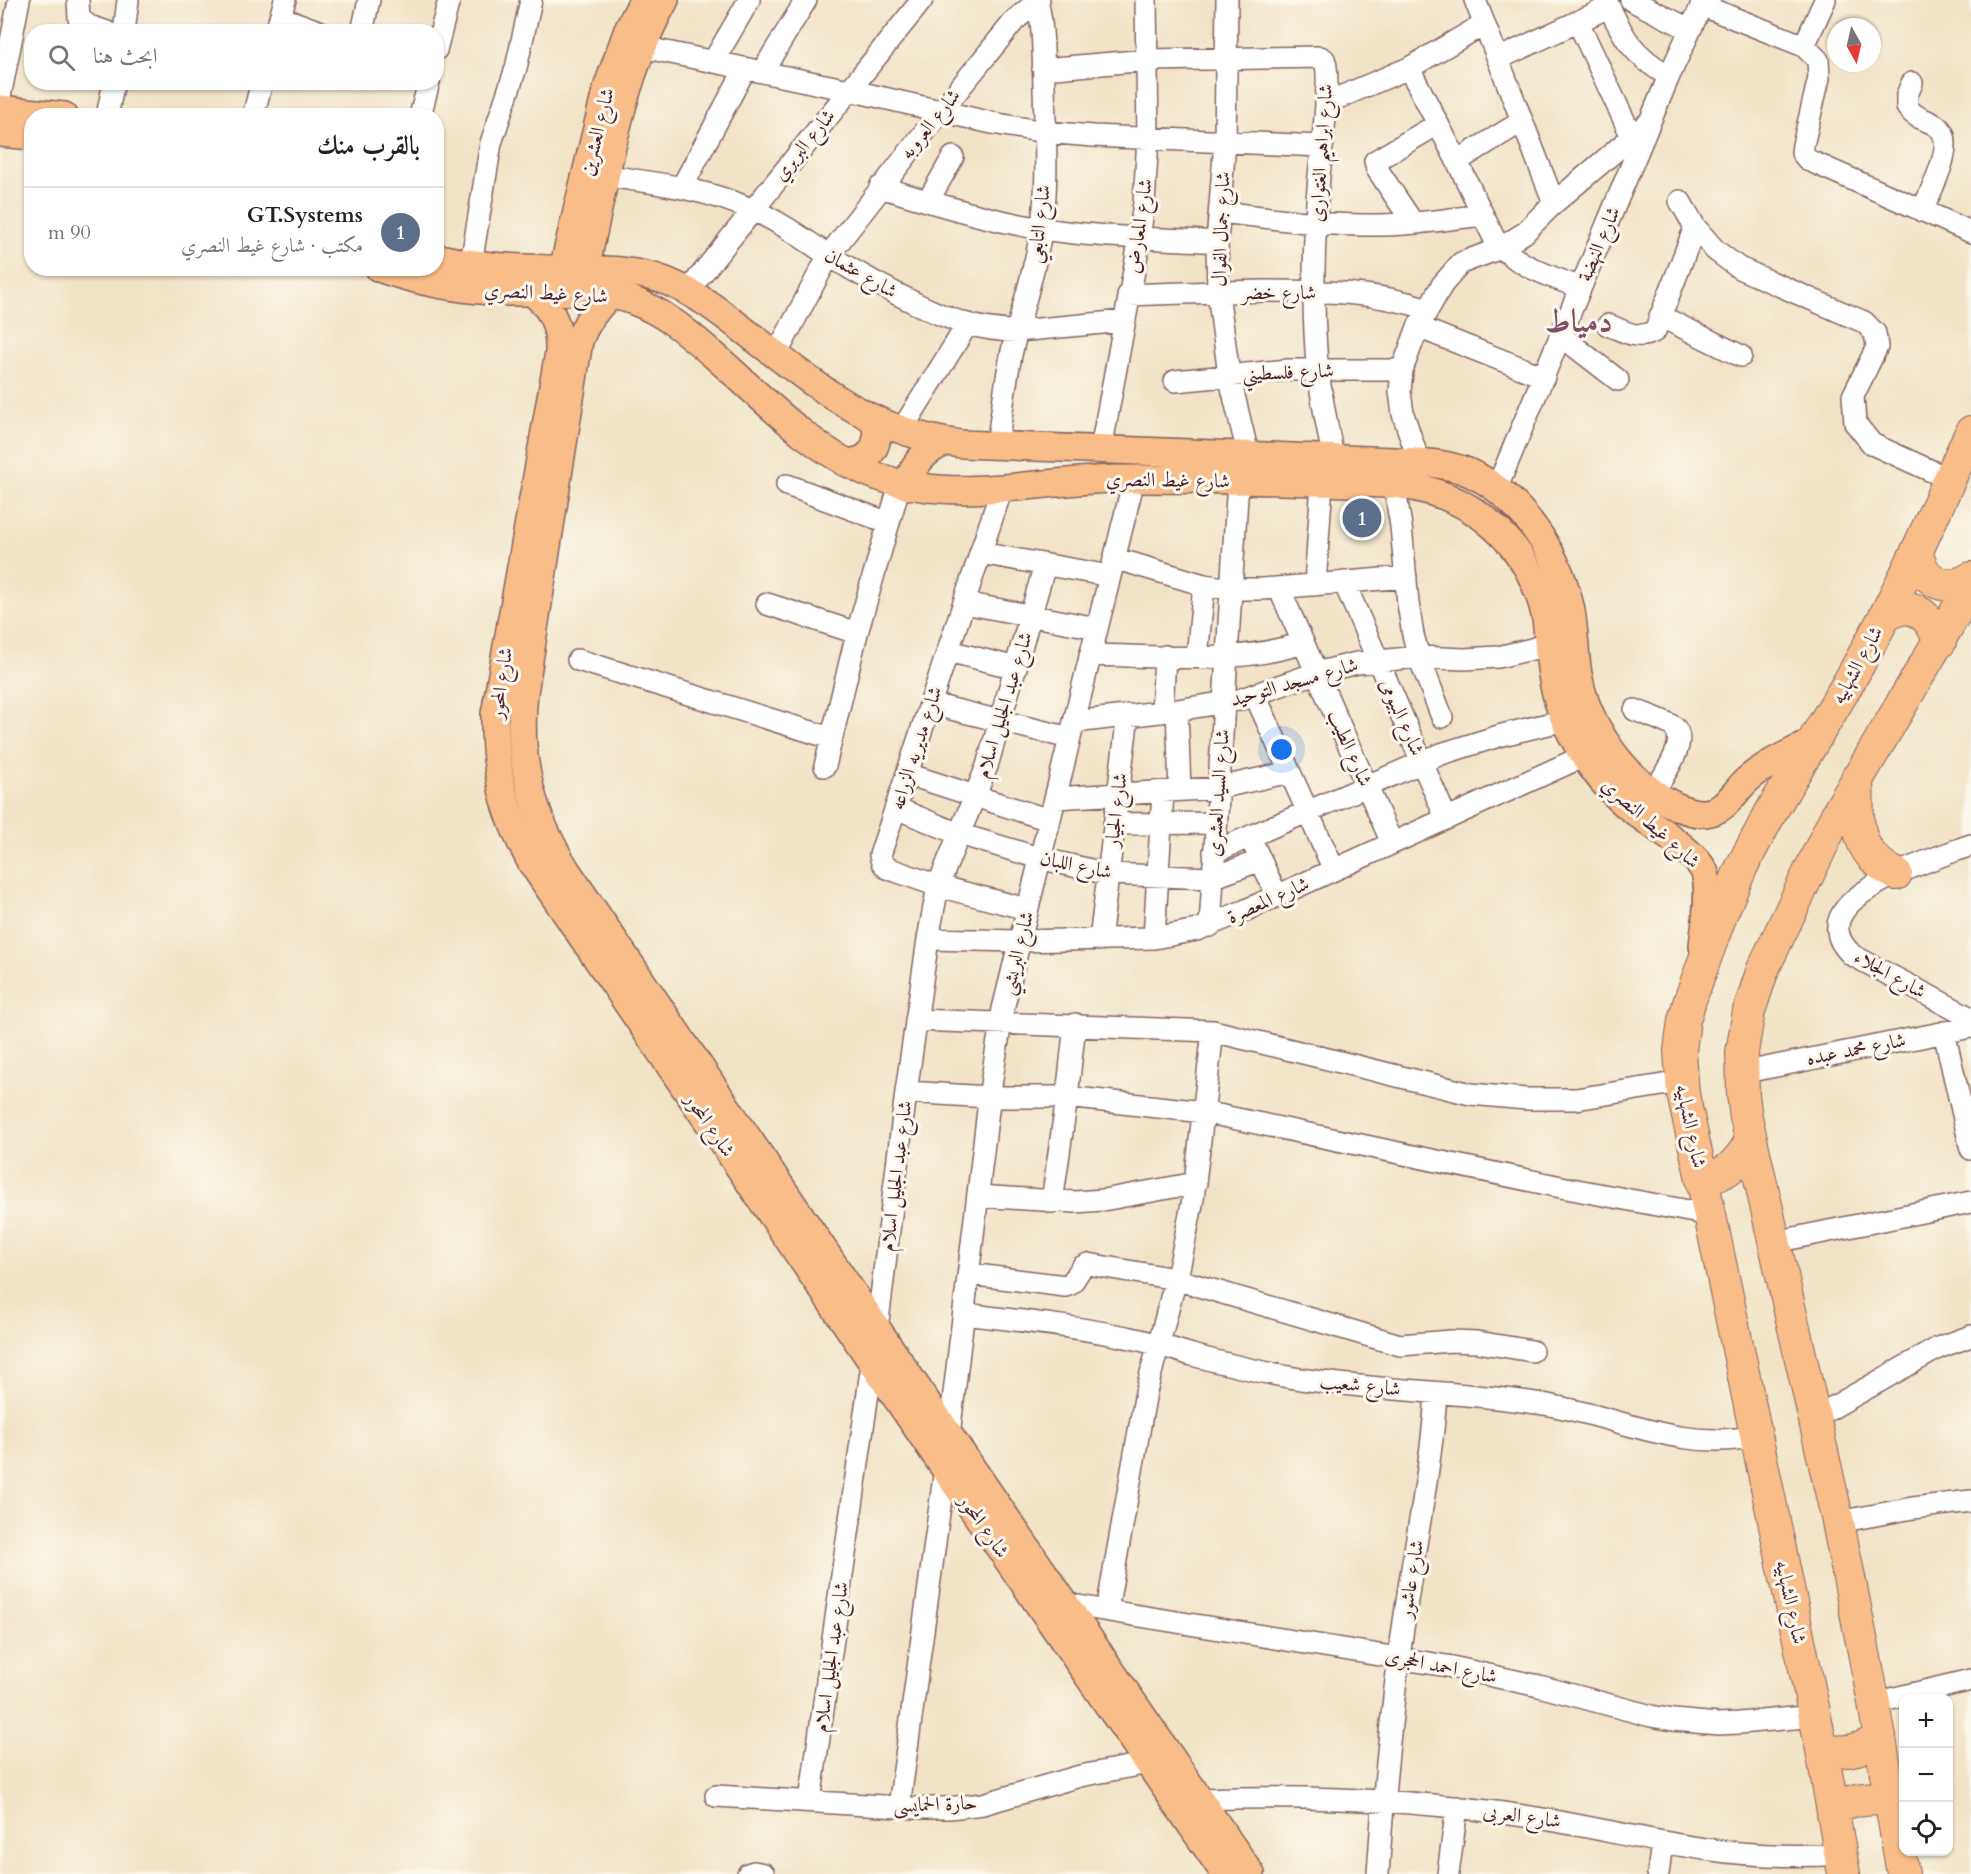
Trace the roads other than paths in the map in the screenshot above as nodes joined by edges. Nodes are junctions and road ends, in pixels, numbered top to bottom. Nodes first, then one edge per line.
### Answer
1 (19, 0) edge
2 (78, 0) edge
3 (128, 0) edge
4 (369, 0) edge
5 (449, 0) edge
6 (531, 0) edge
7 (644, 0) edge
8 (665, 0) edge
9 (749, 0) edge
10 (806, 0) edge
11 (922, 0) edge
12 (1038, 0) edge
13 (1146, 0) edge
14 (1227, 0) edge
15 (1475, 0) edge
16 (1631, 0) edge
17 (1825, 0) edge
18 (1608, 3) edge
19 (1702, 3) edge
20 (280, 16) edge
21 (1578, 22) junction
22 (86, 24) edge
23 (125, 24) edge
24 (300, 24) edge
25 (364, 24) edge
26 (443, 24) edge
27 (1484, 24) junction
28 (1689, 29) junction
29 (1804, 46) junction
30 (642, 47) junction
31 (1228, 57) junction
32 (1498, 59) junction
33 (1148, 60) junction
34 (714, 62) junction
35 (1409, 68) junction
36 (1043, 69) junction
37 (753, 70) junction
38 (1669, 76) junction
39 (1912, 82) dead end
40 (112, 90) edge
41 (260, 90) edge
42 (427, 90) edge
43 (849, 90) junction
44 (0, 97) edge
45 (1326, 103) junction
46 (109, 108) edge
47 (255, 108) edge
48 (422, 108) edge
49 (0, 110) edge
50 (941, 111) junction
51 (24, 112) edge
52 (1652, 121) junction
53 (1521, 122) junction
54 (1438, 124) junction
55 (1045, 132) junction
56 (0, 133) edge
57 (24, 135) edge
58 (1632, 137) junction
59 (1148, 138) junction
60 (1225, 142) junction
61 (1322, 146) junction
62 (953, 157) dead end
63 (1457, 161) junction
64 (606, 176) junction
65 (681, 187) junction
66 (880, 187) junction
67 (928, 201) junction
68 (1680, 201) dead end
69 (1554, 202) junction
70 (752, 210) junction
71 (1922, 211) junction
72 (1220, 212) junction
73 (1483, 215) junction
74 (1315, 222) junction
75 (1413, 223) junction
76 (1695, 227) junction
77 (1042, 229) junction
78 (1971, 232) edge
79 (1140, 237) junction
80 (1217, 242) junction
81 (1501, 248) junction
82 (829, 255) junction
83 (444, 259) edge
84 (471, 264) junction
85 (574, 269) junction
86 (405, 276) edge
87 (1580, 288) junction
88 (688, 291) junction
89 (1314, 291) junction
90 (532, 292) junction
91 (1218, 292) junction
92 (611, 295) junction
93 (1128, 295) junction
94 (1660, 316) junction
95 (1423, 318) junction
96 (1124, 321) junction
97 (967, 325) junction
98 (1608, 325) dead end
99 (1017, 331) junction
100 (1560, 336) junction
101 (776, 355) junction
102 (1741, 356) dead end
103 (1318, 369) junction
104 (1402, 370) junction
105 (1229, 375) junction
106 (1544, 377) junction
107 (1618, 380) dead end
108 (1175, 381) dead end
109 (873, 420) junction
110 (901, 431) junction
111 (1971, 432) edge
112 (946, 442) junction
113 (998, 445) junction
114 (1101, 448) junction
115 (1248, 454) junction
116 (1333, 458) junction
117 (844, 462) junction
118 (1419, 462) junction
119 (1134, 479) junction
120 (1949, 479) junction
121 (1238, 481) junction
122 (1322, 483) junction
123 (1394, 484) junction
124 (787, 485) dead end
125 (904, 485) junction
126 (1002, 488) junction
127 (1496, 490) junction
128 (889, 523) junction
129 (1917, 550) junction
130 (980, 553) junction
131 (1045, 565) junction
132 (1112, 567) junction
133 (1406, 577) junction
134 (1971, 578) edge
135 (1344, 582) junction
136 (1204, 585) junction
137 (1315, 585) junction
138 (1971, 586) edge
139 (1279, 588) junction
140 (1231, 589) junction
141 (964, 603) junction
142 (767, 604) dead end
143 (1031, 615) junction
144 (1884, 618) junction
145 (1097, 628) junction
146 (857, 633) junction
147 (1940, 642) junction
148 (1303, 643) junction
149 (1548, 643) junction
150 (948, 651) junction
151 (1090, 654) junction
152 (1166, 656) junction
153 (1197, 657) junction
154 (1227, 657) junction
155 (1419, 657) junction
156 (578, 660) dead end
157 (1377, 660) junction
158 (1016, 668) junction
159 (1316, 673) junction
160 (1255, 695) junction
161 (1224, 703) junction
162 (931, 704) junction
163 (1635, 710) dead end
164 (1170, 711) junction
165 (1128, 716) junction
166 (1442, 717) dead end
167 (1565, 720) junction
168 (1000, 721) junction
169 (1072, 730) junction
170 (831, 738) junction
171 (1814, 741) junction
172 (1584, 756) junction
173 (1422, 763) junction
174 (825, 766) dead end
175 (1290, 772) junction
176 (908, 774) junction
177 (1857, 777) junction
178 (1367, 786) junction
179 (1218, 788) junction
180 (1172, 791) junction
181 (1653, 793) junction
182 (1118, 794) junction
183 (976, 796) junction
184 (1055, 798) junction
185 (896, 808) junction
186 (1692, 811) junction
187 (1308, 812) junction
188 (1446, 818) junction
189 (1049, 820) junction
190 (1161, 823) junction
191 (1216, 823) junction
192 (1114, 824) junction
193 (959, 834) junction
194 (1250, 837) junction
195 (1675, 842) junction
196 (1392, 843) junction
197 (1971, 845) edge
198 (1214, 852) junction
199 (1040, 858) junction
200 (1261, 860) junction
201 (1334, 870) junction
202 (1108, 874) junction
203 (1896, 874) junction
204 (1158, 876) junction
205 (1212, 878) junction
206 (938, 886) junction
207 (1277, 896) junction
208 (1027, 909) junction
209 (1210, 926) junction
210 (1154, 938) junction
211 (927, 939) junction
212 (1100, 940) junction
213 (1019, 941) junction
214 (1701, 969) junction
215 (1971, 1018) edge
216 (916, 1020) junction
217 (1000, 1023) junction
218 (1075, 1024) junction
219 (1971, 1027) edge
220 (1212, 1031) junction
221 (1944, 1032) junction
222 (1741, 1073) junction
223 (1681, 1082) junction
224 (906, 1092) junction
225 (989, 1097) junction
226 (1067, 1097) junction
227 (1204, 1112) junction
228 (1751, 1141) junction
229 (1971, 1149) edge
230 (1702, 1178) junction
231 (1196, 1183) junction
232 (978, 1196) junction
233 (1052, 1202) junction
234 (1971, 1202) edge
235 (1710, 1215) junction
236 (1775, 1242) junction
237 (969, 1274) junction
238 (1175, 1280) junction
239 (964, 1314) junction
240 (878, 1329) junction
241 (1971, 1336) edge
242 (1158, 1344) junction
243 (1532, 1351) dead end
244 (873, 1364) junction
245 (1436, 1393) junction
246 (1814, 1418) junction
247 (949, 1435) junction
248 (1756, 1436) junction
249 (945, 1469) junction
250 (1971, 1501) edge
251 (1838, 1522) junction
252 (1107, 1610) junction
253 (1068, 1619) junction
254 (1399, 1657) junction
255 (1971, 1680) edge
256 (1874, 1703) junction
257 (1815, 1716) junction
258 (1880, 1737) junction
259 (1822, 1750) junction
260 (1149, 1763) junction
261 (716, 1796) dead end
262 (1200, 1799) junction
263 (1891, 1799) junction
264 (810, 1801) junction
265 (1383, 1801) junction
266 (900, 1807) junction
267 (1457, 1807) junction
268 (1833, 1808) junction
269 (1662, 1842) junction
270 (1843, 1864) edge
271 (748, 1874) edge
272 (764, 1874) edge
273 (1225, 1874) edge
274 (1251, 1874) edge
275 (1378, 1874) edge
276 (1448, 1874) edge
277 (1658, 1874) edge
278 (1903, 1874) edge

1 - 44 street
2 - 22 street
3 - 23 street
4 - 25 street
5 - 26 street
6 - 84 street
7 - 85 main road, شارع العشرين
8 - 30 main road, شارع العشرين
9 - 34 street
10 - 37 street
11 - 43 street, شارع البربري
12 - 36 street, شارع التابعي
12 - 50 street, شارع العروبه
13 - 33 street, شارع المعارض
14 - 31 street, شارع جمال الفوال
15 - 27 street
16 - 28 street
17 - 29 street
18 - 21 street
18 - 38 street
19 - 28 street, شارع النهضة
19 - 29 street
20 - 24 street
21 - 32 street
21 - 58 street
27 - 32 street
27 - 35 street
28 - 38 street, شارع النهضة
29 - 71 street
30 - 34 street
30 - 64 main road, شارع العشرين
31 - 33 street, شارع ابراهيم الغتوارى
31 - 45 street, شارع ابراهيم الغتوارى
31 - 60 street, شارع جمال الفوال
32 - 53 street
33 - 36 street, شارع ابراهيم الغتوارى
33 - 59 street, شارع المعارض
34 - 37 street
35 - 45 street
35 - 54 street
36 - 55 street, شارع التابعي
37 - 43 street
37 - 65 street
38 - 52 street, شارع النهضة
39 - 71 street
40 - 46 street
41 - 47 street
42 - 48 street
43 - 50 street
43 - 70 street, شارع البربري
45 - 61 street, شارع ابراهيم الغتوارى
49 - 51 main road
50 - 55 street
50 - 66 street, شارع العروبه
52 - 58 street
52 - 87 street, شارع النهضة
53 - 63 street
53 - 69 street
54 - 63 street
54 - 75 street
55 - 59 street
55 - 77 street, شارع التابعي
56 - 57 main road
58 - 69 street
59 - 60 street
59 - 79 street, شارع المعارض
60 - 61 street
60 - 72 street, شارع جمال الفوال
61 - 74 street, شارع ابراهيم الغتوارى
62 - 67 street
63 - 73 street
64 - 65 street, شارع عثمان
64 - 85 main road, شارع العشرين
65 - 70 street, شارع عثمان
66 - 67 street
66 - 82 street, شارع العروبه
67 - 77 street
68 - 76 street
69 - 81 street
70 - 82 street, شارع عثمان
70 - 88 street, شارع البربري
71 - 78 street
72 - 74 street
72 - 80 street, شارع جمال الفوال
73 - 75 street
73 - 81 street
74 - 75 street
74 - 89 street, شارع ابراهيم الغتوارى
76 - 94 street
76 - 120 street
77 - 79 street
77 - 99 street, شارع التابعي
79 - 80 street
79 - 93 street, شارع المعارض
80 - 91 street, شارع جمال الفوال
81 - 87 street
81 - 95 street
82 - 97 street, شارع عثمان
82 - 101 street, شارع العروبه
83 - 84 main road, شارع غيط النصري
84 - 85 main road, شارع غيط النصري
85 - 88 main road, شارع غيط النصري
86 - 90 main road, شارع غيط النصري
87 - 100 street, شارع النهضة
88 - 101 main road, شارع غيط النصري
89 - 91 street, شارع خضر
89 - 95 street, شارع خضر
89 - 103 street, شارع ابراهيم الغتوارى
90 - 92 main road, شارع غيط النصري
90 - 244 main road, شارع المحور
91 - 93 street, شارع خضر
91 - 105 street, شارع جمال الفوال
92 - 117 main road, شارع غيط النصري
92 - 240 main road, شارع المحور
93 - 96 street, شارع المعارض
94 - 98 street
94 - 102 street
95 - 104 street
95 - 106 street, شارع خضر
96 - 99 street, شارع عثمان
96 - 114 street, شارع المعارض
97 - 99 street, شارع عثمان
97 - 110 street
99 - 113 street, شارع التابعي
100 - 106 street, شارع النهضة
100 - 107 street
101 - 109 main road, شارع غيط النصري
103 - 104 street, شارع فلسطيني
103 - 105 street, شارع فلسطيني
103 - 116 street, شارع ابراهيم الغتوارى
104 - 118 street
105 - 108 street, شارع فلسطيني
105 - 115 street, شارع جمال الفوال
106 - 127 street, شارع النهضة
109 - 110 main road, شارع غيط النصري
109 - 117 main road
110 - 112 main road, شارع غيط النصري
111 - 120 highway, شارع الشهابيه
112 - 113 main road, شارع غيط النصري
112 - 125 main road
113 - 114 main road, شارع غيط النصري
114 - 115 main road, شارع غيط النصري
115 - 116 main road, شارع غيط النصري
116 - 118 main road, شارع غيط النصري
117 - 125 main road, شارع غيط النصري
118 - 127 main road, شارع غيط النصري
119 - 121 main road, شارع غيط النصري
119 - 126 main road, شارع غيط النصري
119 - 132 street, شارع البريشي
120 - 129 highway, شارع الشهابيه
121 - 122 main road, شارع غيط النصري
121 - 140 street, شارع السيد العشرى
122 - 123 main road, شارع غيط النصري
122 - 137 street
123 - 133 street
123 - 149 main road, شارع غيط النصري
124 - 128 street
125 - 126 main road, شارع غيط النصري
125 - 128 street
126 - 130 street, شارع مديريه الزراعه
127 - 181 main road, شارع غيط النصري
128 - 146 street
129 - 134 highway
129 - 144 highway, شارع الشهابيه
130 - 131 street
130 - 141 street, شارع مديريه الزراعه
131 - 132 street
131 - 143 street, شارع عبد الجليل اسلام
132 - 136 street
132 - 145 street, شارع البريشي
133 - 135 street
133 - 155 street
135 - 137 street
135 - 157 street, شارع البيومى
136 - 140 street
136 - 153 street
137 - 139 street
138 - 147 highway
139 - 140 street
139 - 148 street, شارع الطيب
140 - 154 street, شارع السيد العشرى
141 - 143 street
141 - 150 street, شارع مديريه الزراعه
142 - 146 street
143 - 145 street
143 - 158 street, شارع عبد الجليل اسلام
144 - 147 highway
144 - 171 highway, شارع الشهابيه
145 - 151 street, شارع البريشي
146 - 170 street
147 - 177 highway
148 - 154 street
148 - 159 street, شارع الطيب
149 - 155 street, شارع مسجد التوحيد
149 - 167 main road, شارع غيط النصري
150 - 158 street
150 - 162 street, شارع مديريه الزراعه
151 - 152 street
151 - 169 street, شارع البريشي
152 - 153 street
152 - 164 street
153 - 154 street
154 - 161 street, شارع السيد العشرى
155 - 157 street, شارع مسجد التوحيد
155 - 166 street
156 - 170 street
157 - 159 street, شارع مسجد التوحيد
157 - 173 street, شارع البيومى
158 - 168 street, شارع عبد الجليل اسلام
159 - 160 street, شارع مسجد التوحيد
159 - 178 street, شارع الطيب
160 - 161 street, شارع مسجد التوحيد
160 - 175 street
161 - 164 street, شارع مسجد التوحيد
161 - 179 street, شارع السيد العشرى
162 - 168 street, شارع مسجد التوحيد
162 - 176 street, شارع مديريه الزراعه
163 - 181 street
164 - 165 street, شارع مسجد التوحيد
164 - 180 street
165 - 169 street, شارع مسجد التوحيد
165 - 182 street, شارع الجيار
167 - 172 main road, شارع غيط النصري
167 - 173 street
168 - 169 street, شارع مسجد التوحيد
168 - 183 street, شارع عبد الجليل اسلام
169 - 184 street, شارع البريشي
170 - 174 street
171 - 186 main road, شارع غيط النصري
171 - 214 highway, شارع الشهابيه
172 - 188 street, شارع المعصرة
172 - 195 main road, شارع غيط النصري
173 - 178 street
173 - 188 street, شارع البيومى
175 - 179 street
175 - 187 street
176 - 183 street
176 - 185 street, شارع مديريه الزراعه
177 - 203 highway
177 - 222 highway
178 - 187 street
178 - 196 street, شارع الطيب
179 - 180 street
179 - 191 street, شارع السيد العشرى
180 - 182 street
180 - 190 street
181 - 186 main road, شارع غيط النصري
182 - 184 street
182 - 192 street, شارع الجيار
183 - 189 street
183 - 193 street, شارع عبد الجليل اسلام
184 - 189 street, شارع البريشي
185 - 193 street, شارع اللبان
185 - 206 street, شارع مديريه الزراعه
186 - 195 main road
187 - 194 street
187 - 201 street
188 - 196 street, شارع المعصرة
189 - 199 street, شارع البريشي
190 - 191 street
190 - 192 street
190 - 204 street
191 - 198 street, شارع السيد العشرى
192 - 202 street, شارع الجيار
193 - 199 street, شارع اللبان
193 - 206 street, شارع عبد الجليل اسلام
194 - 198 street
194 - 200 street
195 - 214 main road, شارع غيط النصري
196 - 201 street, شارع المعصرة
197 - 203 street, شارع الجلاء
198 - 205 street, شارع السيد العشرى
199 - 202 street, شارع اللبان
199 - 208 street, شارع البريشي
200 - 205 street, شارع اللبان
200 - 207 street
201 - 207 street, شارع المعصرة
202 - 204 street, شارع اللبان
202 - 212 street, شارع الجيار
203 - 215 street, شارع الجلاء
204 - 205 street, شارع اللبان
204 - 210 street
205 - 209 street, شارع السيد العشرى
206 - 208 street, شارع مديريه الزراعه
206 - 211 street, شارع عبد الجليل اسلام
207 - 209 street, شارع المعصرة
208 - 213 street, شارع البريشي
209 - 210 street, شارع المعصرة
210 - 212 street, شارع المعصرة
211 - 213 street, شارع المعصرة
211 - 216 street, شارع عبد الجليل اسلام
212 - 213 street, شارع المعصرة
213 - 217 street, شارع البريشي
214 - 223 highway, شارع الشهابيه
216 - 217 street
216 - 224 street, شارع عبد الجليل اسلام
217 - 218 street
217 - 225 street, شارع البريشي
218 - 220 street
218 - 226 street
219 - 221 street, شارع محمد عبده
220 - 223 street
220 - 227 street
221 - 222 street, شارع محمد عبده
221 - 229 street
222 - 228 highway
223 - 230 highway, شارع الشهابيه
224 - 225 street
224 - 240 street, شارع عبد الجليل اسلام
225 - 226 street
225 - 232 street, شارع البريشي
226 - 227 street
226 - 233 street
227 - 231 street
227 - 235 street
228 - 230 highway
228 - 236 highway
230 - 235 highway, شارع الشهابيه
231 - 233 street
231 - 238 street
232 - 233 street
232 - 237 street, شارع البريشي
234 - 236 street
235 - 248 highway, شارع الشهابيه
236 - 246 highway
237 - 238 street
237 - 239 street, شارع البريشي
238 - 242 street
238 - 243 street
239 - 242 street, شارع شعيب
239 - 247 street, شارع البريشي
240 - 244 street, شارع عبد الجليل اسلام
240 - 247 main road, شارع المحور
241 - 246 street
242 - 245 street, شارع شعيب
242 - 252 street
244 - 249 main road, شارع المحور
244 - 264 street, شارع عبد الجليل اسلام
245 - 248 street, شارع شعيب
245 - 254 street, شارع عاشور
246 - 251 highway
247 - 253 main road, شارع المحور
248 - 257 highway, شارع الشهابيه
249 - 253 main road, شارع المحور
249 - 266 street
250 - 251 street
251 - 256 highway
252 - 253 street, شارع احمد الحجرى
252 - 254 street, شارع احمد الحجرى
253 - 260 main road, شارع المحور
253 - 262 main road, شارع المحور
254 - 257 street, شارع احمد الحجرى
254 - 265 street, شارع عاشور
255 - 256 street
256 - 258 highway
257 - 259 highway, شارع الشهابيه
258 - 259 highway
258 - 263 highway
259 - 268 highway, شارع الشهابيه
260 - 266 street, حارة الحمايسى
260 - 273 main road, شارع المحور
261 - 264 street, حارة الحمايسى
262 - 265 street, شارع العربى
262 - 274 main road, شارع المحور
263 - 268 highway
263 - 278 highway
264 - 266 street, حارة الحمايسى
265 - 267 street, شارع العربى
265 - 275 street, شارع عاشور
267 - 269 street, شارع العربى
267 - 276 street
268 - 270 highway, شارع الشهابيه
269 - 270 street, شارع العربى
269 - 277 street
271 - 272 street

